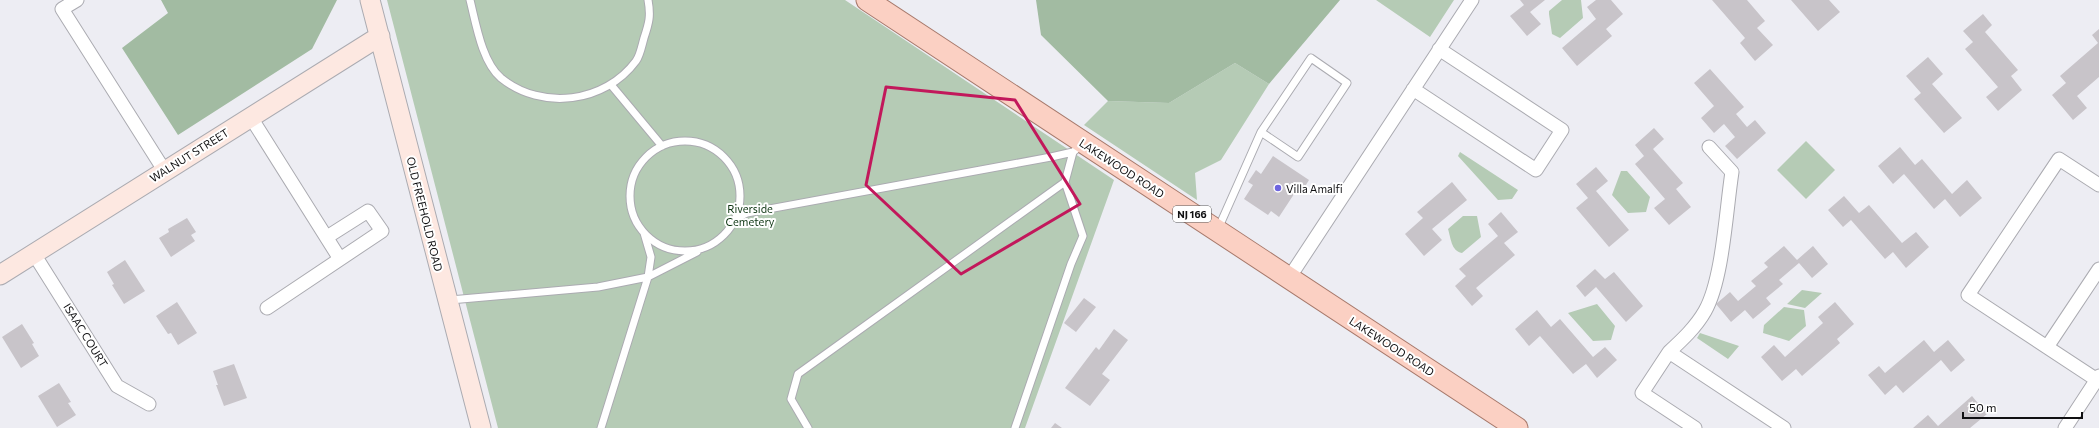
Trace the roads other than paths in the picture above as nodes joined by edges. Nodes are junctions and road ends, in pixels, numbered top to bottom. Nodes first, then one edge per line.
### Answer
1 (77, 0) edge
2 (370, 0) edge
3 (470, 0) edge
4 (648, 0) edge
5 (868, 0) edge
6 (1472, 0) edge
7 (380, 36) junction
8 (1440, 49) junction
9 (612, 86) junction
10 (1413, 89) junction
11 (250, 116) junction
12 (1261, 132) junction
13 (662, 146) junction
14 (1709, 147) dead end
15 (1078, 148) junction
16 (164, 170) junction
17 (1065, 182) junction
18 (2099, 185) edge
19 (736, 218) junction
20 (1218, 231) junction
21 (644, 233) junction
22 (327, 237) junction
23 (712, 244) junction
24 (34, 254) junction
25 (340, 259) junction
26 (2099, 269) edge
27 (0, 275) edge
28 (648, 277) junction
29 (1288, 278) junction
30 (447, 300) junction
31 (266, 308) dead end
32 (2047, 347) junction
33 (1669, 352) junction
34 (2097, 384) edge
35 (149, 404) dead end
36 (481, 428) edge
37 (601, 428) edge
38 (808, 428) edge
39 (1015, 428) edge
40 (1516, 428) edge
41 (1695, 428) edge
42 (1784, 428) edge
43 (2065, 428) edge

1 - 16 street
2 - 7 street, OLD FREEHOLD ROAD
3 - 9 lane
4 - 9 lane
5 - 15 main road, LAKEWOOD ROAD / NJ 166
6 - 8 street
7 - 11 street, WALNUT STREET
7 - 30 street, OLD FREEHOLD ROAD
8 - 10 street
8 - 10 street
9 - 13 lane
10 - 29 street
11 - 16 street, WALNUT STREET
11 - 22 street
12 - 12 lane
12 - 20 lane
13 - 19 lane
13 - 21 lane
14 - 33 street
15 - 17 lane
15 - 19 lane
15 - 20 main road, LAKEWOOD ROAD / NJ 166
16 - 24 street, WALNUT STREET
17 - 38 lane
17 - 39 lane
18 - 32 street
19 - 23 lane
20 - 29 main road, LAKEWOOD ROAD / NJ 166
21 - 23 lane
21 - 28 lane
22 - 25 street
22 - 25 street
23 - 28 lane
24 - 27 street, WALNUT STREET
24 - 35 street, ISAAC COURT
25 - 31 street
26 - 32 street
28 - 30 lane
28 - 37 lane
29 - 40 main road, LAKEWOOD ROAD / NJ 166
30 - 36 street, OLD FREEHOLD ROAD
32 - 34 street
33 - 41 street
33 - 42 street
34 - 43 street

